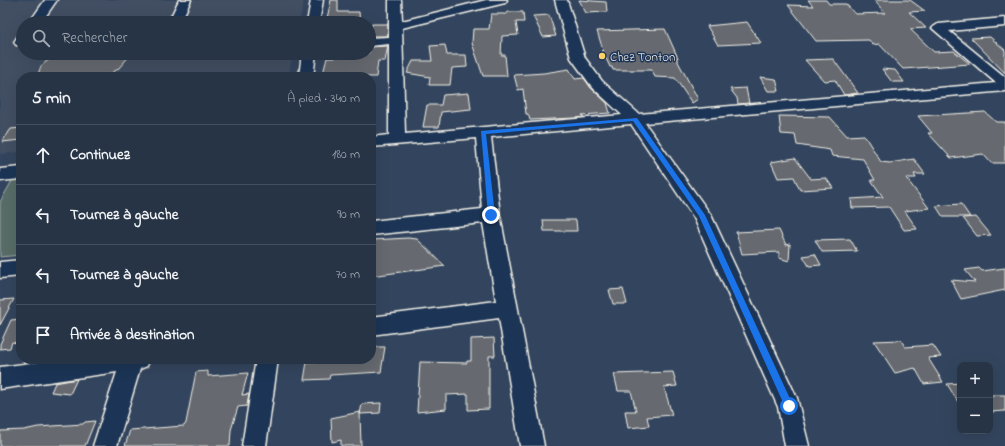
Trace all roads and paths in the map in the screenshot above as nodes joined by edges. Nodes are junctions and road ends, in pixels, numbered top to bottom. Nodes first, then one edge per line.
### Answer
1 (52, 0) edge
2 (185, 0) edge
3 (317, 0) edge
4 (395, 0) edge
5 (501, 0) edge
6 (561, 0) edge
7 (40, 16) edge
8 (177, 16) edge
9 (315, 16) edge
10 (1005, 22) edge
11 (395, 33) junction
12 (376, 40) edge
13 (308, 60) edge
14 (307, 72) edge
15 (1005, 84) edge
16 (1005, 87) edge
17 (635, 119) junction
18 (483, 133) junction
19 (396, 140) junction
20 (376, 142) edge
21 (491, 215) junction
22 (376, 227) edge
23 (16, 268) edge
24 (0, 270) edge
25 (508, 308) junction
26 (376, 325) edge
27 (99, 364) edge
28 (133, 364) edge
29 (266, 364) edge
30 (0, 378) edge
31 (104, 446) edge
32 (254, 446) edge
33 (532, 446) edge
34 (797, 446) edge

1 - 7 street
2 - 8 street
3 - 9 street
4 - 11 street
5 - 11 street
6 - 17 street
10 - 15 street
11 - 12 street
11 - 19 street
13 - 14 street
16 - 17 street
17 - 18 street
17 - 34 street
18 - 19 street
18 - 21 street
19 - 20 street
21 - 22 street
21 - 25 street
23 - 24 street
25 - 26 street
25 - 33 street
27 - 30 street
28 - 31 street
29 - 32 street

